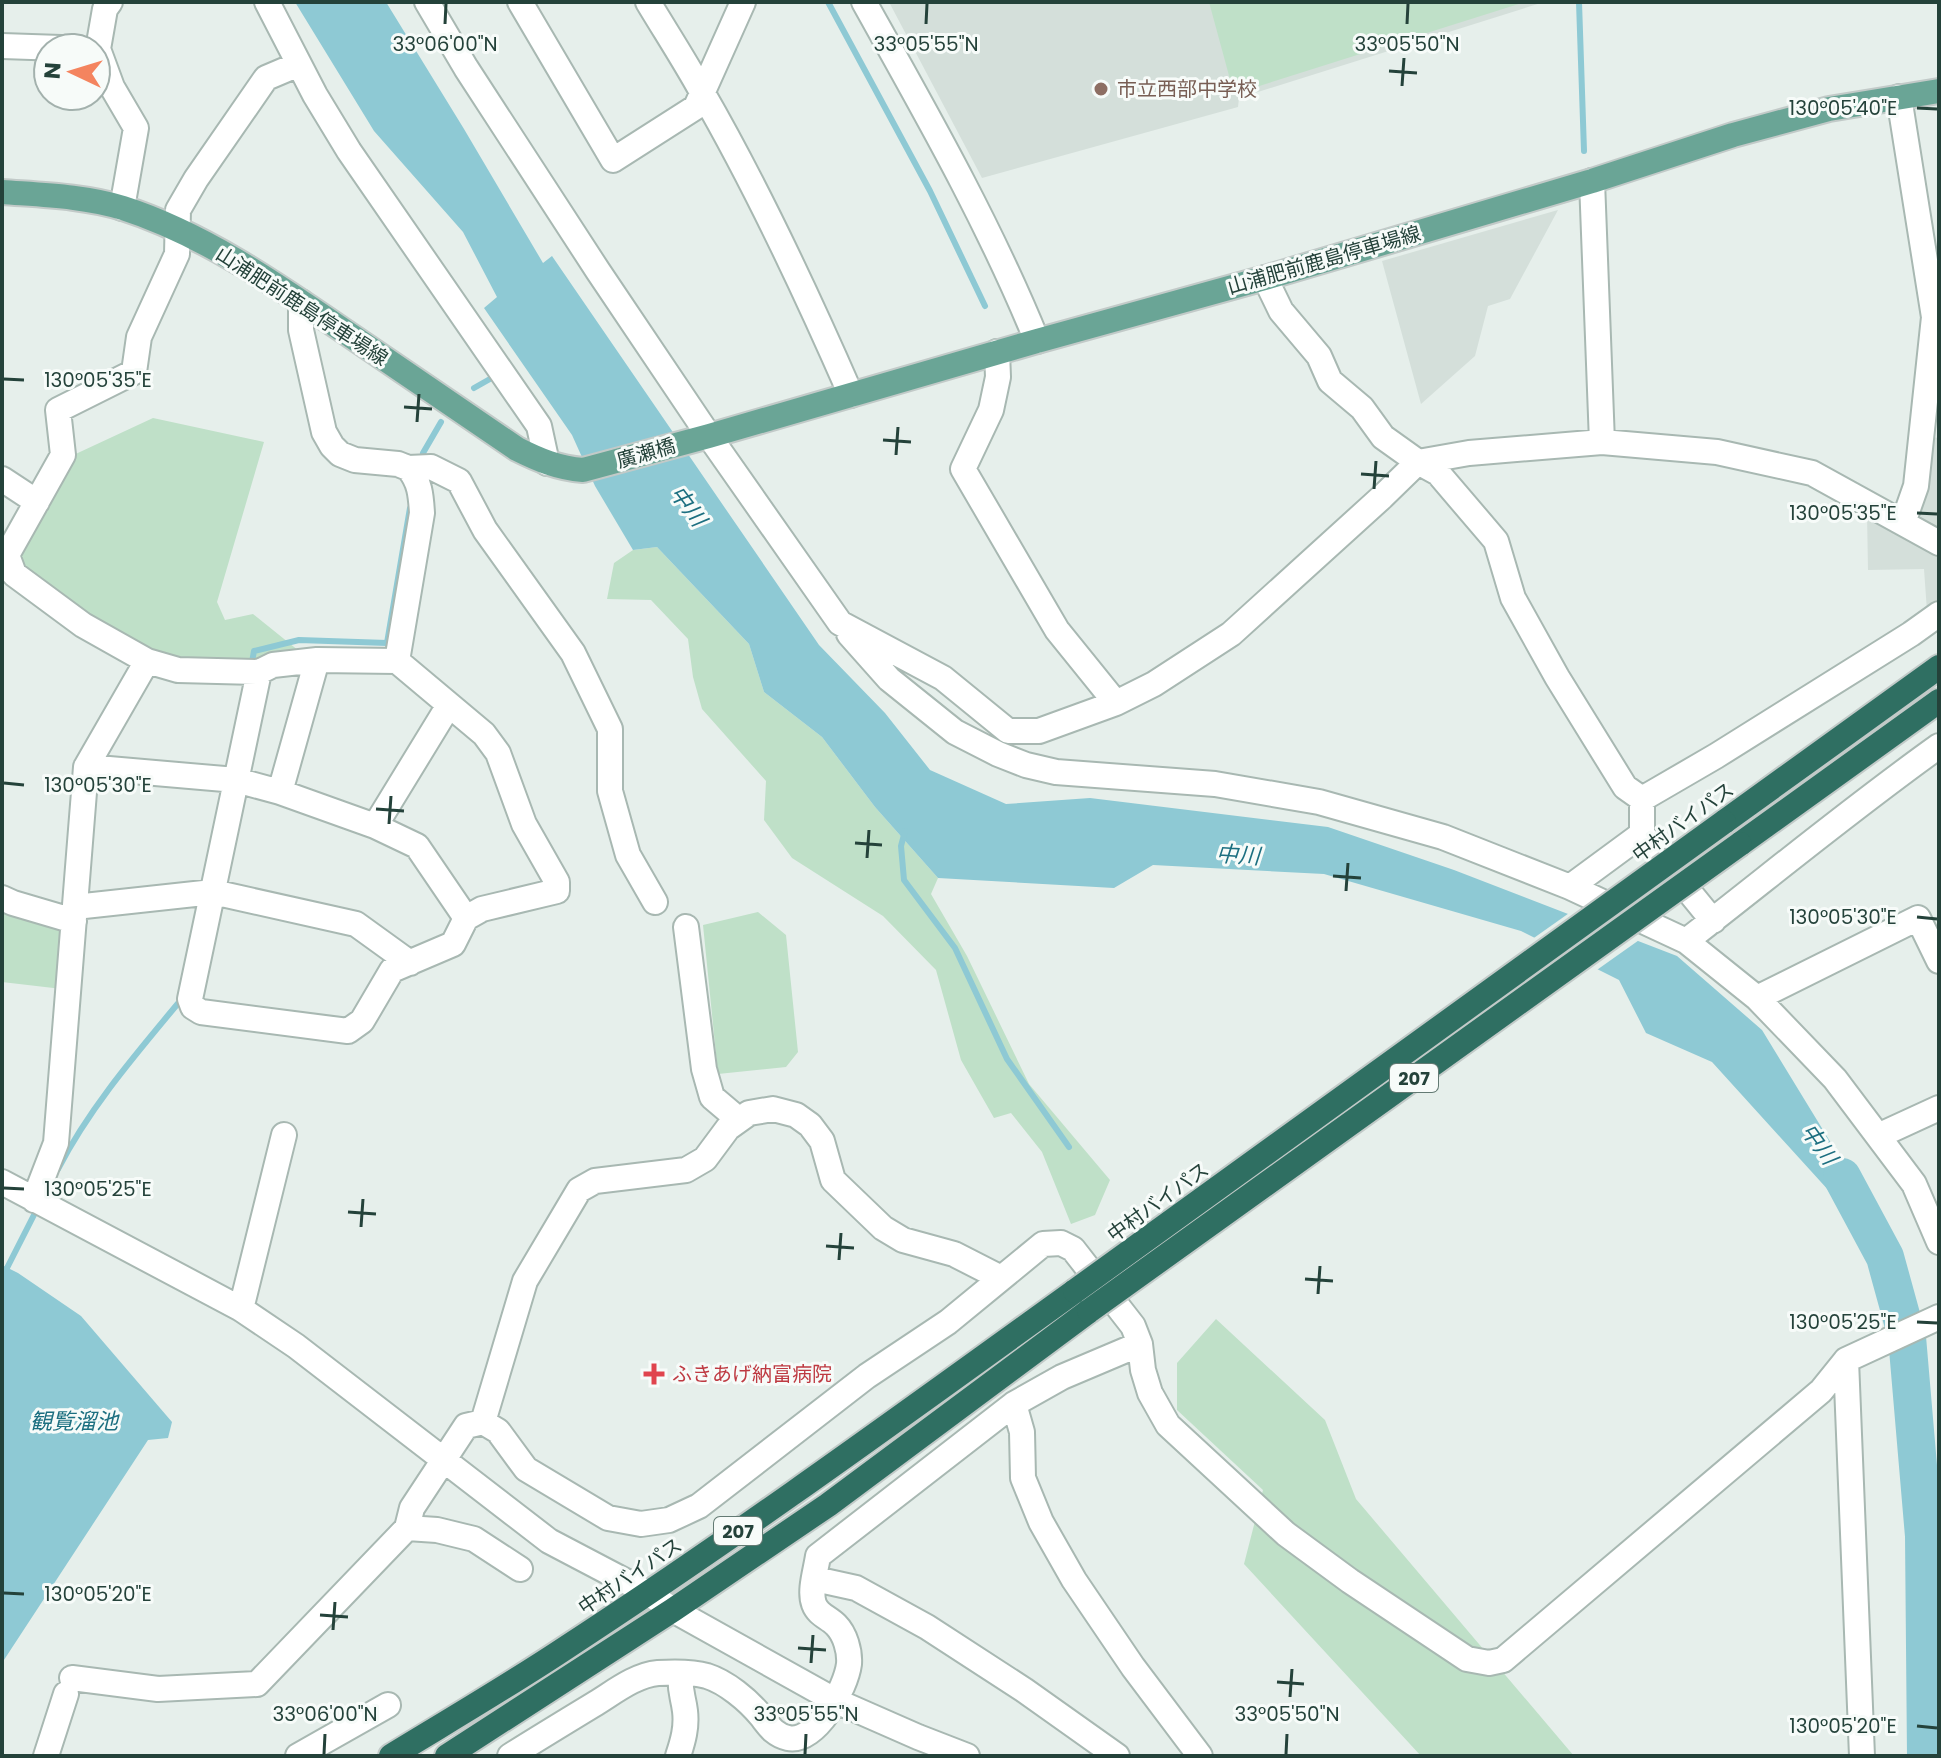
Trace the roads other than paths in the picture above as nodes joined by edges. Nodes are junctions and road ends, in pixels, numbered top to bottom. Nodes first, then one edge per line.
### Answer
1 (110, 2) edge
2 (267, 2) edge
3 (427, 2) edge
4 (520, 2) edge
5 (648, 2) edge
6 (743, 2) edge
7 (864, 2) edge
8 (100, 32) edge
9 (2, 46) edge
10 (32, 47) edge
11 (299, 64) junction
12 (112, 87) edge
13 (1939, 91) edge
14 (703, 92) junction
15 (1899, 97) junction
16 (1592, 181) junction
17 (2, 192) edge
18 (122, 208) junction
19 (178, 231) junction
20 (1265, 278) junction
21 (301, 302) junction
22 (1037, 341) junction
23 (997, 352) junction
24 (851, 395) junction
25 (709, 436) junction
26 (1602, 442) junction
27 (1418, 462) junction
28 (547, 463) junction
29 (408, 468) junction
30 (583, 470) joint
31 (2, 479) edge
32 (37, 502) junction
33 (1903, 523) junction
34 (1939, 543) edge
35 (8, 580) edge
36 (1939, 614) edge
37 (840, 623) junction
38 (317, 660) junction
39 (147, 661) junction
40 (397, 661) junction
41 (1939, 667) edge
42 (259, 672) junction
43 (1939, 701) edge
44 (1116, 703) junction
45 (449, 705) junction
46 (1008, 731) junction
47 (1939, 746) edge
48 (998, 754) junction
49 (86, 767) junction
50 (236, 780) junction
51 (280, 792) junction
52 (1642, 799) junction
53 (375, 826) junction
54 (1642, 834) junction
55 (1570, 887) junction
56 (213, 892) junction
57 (2, 898) edge
58 (655, 902) dead end
59 (74, 914) junction
60 (466, 918) junction
61 (1713, 921) junction
62 (686, 927) dead end
63 (1686, 941) junction
64 (1939, 961) edge
65 (410, 963) junction
66 (1757, 998) junction
67 (1939, 1108) edge
68 (738, 1119) junction
69 (284, 1135) dead end
70 (1878, 1136) junction
71 (2, 1182) edge
72 (42, 1204) junction
73 (1939, 1242) edge
74 (1001, 1278) junction
75 (241, 1309) junction
76 (1939, 1317) edge
77 (1140, 1344) junction
78 (1846, 1360) junction
79 (1014, 1404) junction
80 (483, 1422) junction
81 (443, 1459) junction
82 (407, 1528) junction
83 (520, 1569) dead end
84 (815, 1579) junction
85 (648, 1593) junction
86 (673, 1610) junction
87 (681, 1673) junction
88 (836, 1701) junction
89 (388, 1705) dead end
90 (46, 1756) edge
91 (298, 1756) edge
92 (391, 1756) edge
93 (447, 1756) edge
94 (510, 1756) edge
95 (678, 1756) edge
96 (967, 1756) edge
97 (1117, 1756) edge
98 (1200, 1756) edge
99 (1862, 1756) edge

1 - 8 street
2 - 11 street
3 - 25 street
4 - 14 street
5 - 14 street
6 - 14 street
7 - 22 street
9 - 10 street
11 - 19 street
11 - 28 street
12 - 18 street
13 - 15 main road, 山浦肥前鹿島停車場線
14 - 24 street
15 - 16 main road, 山浦肥前鹿島停車場線
15 - 33 street
16 - 20 main road, 山浦肥前鹿島停車場線
16 - 26 street
17 - 18 main road, 山浦肥前鹿島停車場線
18 - 19 main road, 山浦肥前鹿島停車場線
19 - 21 main road, 山浦肥前鹿島停車場線
19 - 32 street
20 - 22 main road, 山浦肥前鹿島停車場線
20 - 27 street
21 - 28 main road, 山浦肥前鹿島停車場線
21 - 29 street
22 - 23 main road, 山浦肥前鹿島停車場線
23 - 24 main road, 山浦肥前鹿島停車場線
23 - 44 street
24 - 25 main road, 山浦肥前鹿島停車場線
25 - 30 main road, 廣瀬橋
25 - 37 street
26 - 27 street
26 - 33 street
27 - 44 street
27 - 52 street
28 - 30 main road, 山浦肥前鹿島停車場線
29 - 40 street
29 - 58 street
31 - 32 street
32 - 35 street
33 - 34 street
35 - 39 street
36 - 52 street
37 - 46 street
37 - 48 street
38 - 40 street
38 - 42 street
38 - 51 street
39 - 42 street
39 - 49 street
40 - 45 street
41 - 85 highway, 中村バイパス / 207, bridge
42 - 50 street
43 - 86 highway, 207, bridge
44 - 46 street
45 - 53 street
45 - 60 street
46 - 48 street
47 - 61 street
48 - 55 street
49 - 50 street
49 - 59 street
50 - 51 street
50 - 56 street
51 - 53 street
52 - 54 street
53 - 60 street
54 - 55 street
54 - 61 street
55 - 63 street
56 - 59 street
56 - 65 street
56 - 65 street
57 - 59 street
59 - 72 street
60 - 65 street
61 - 63 street
62 - 68 street
63 - 66 street
64 - 66 street
66 - 70 street
67 - 70 street
68 - 74 street
68 - 80 street
69 - 75 street
70 - 73 street
71 - 72 street
72 - 75 street
74 - 77 street
74 - 80 street
75 - 81 street
76 - 78 street
77 - 78 street
77 - 79 street
78 - 99 street
79 - 84 street
79 - 98 street
80 - 81 street
81 - 82 street
81 - 85 street
82 - 83 street
82 - 90 street
84 - 88 street
84 - 97 street
85 - 86 street
85 - 92 highway, 中村バイパス / 207
86 - 88 street
86 - 93 highway, 207
87 - 88 street
87 - 94 street
87 - 95 street
88 - 96 street
89 - 91 street

